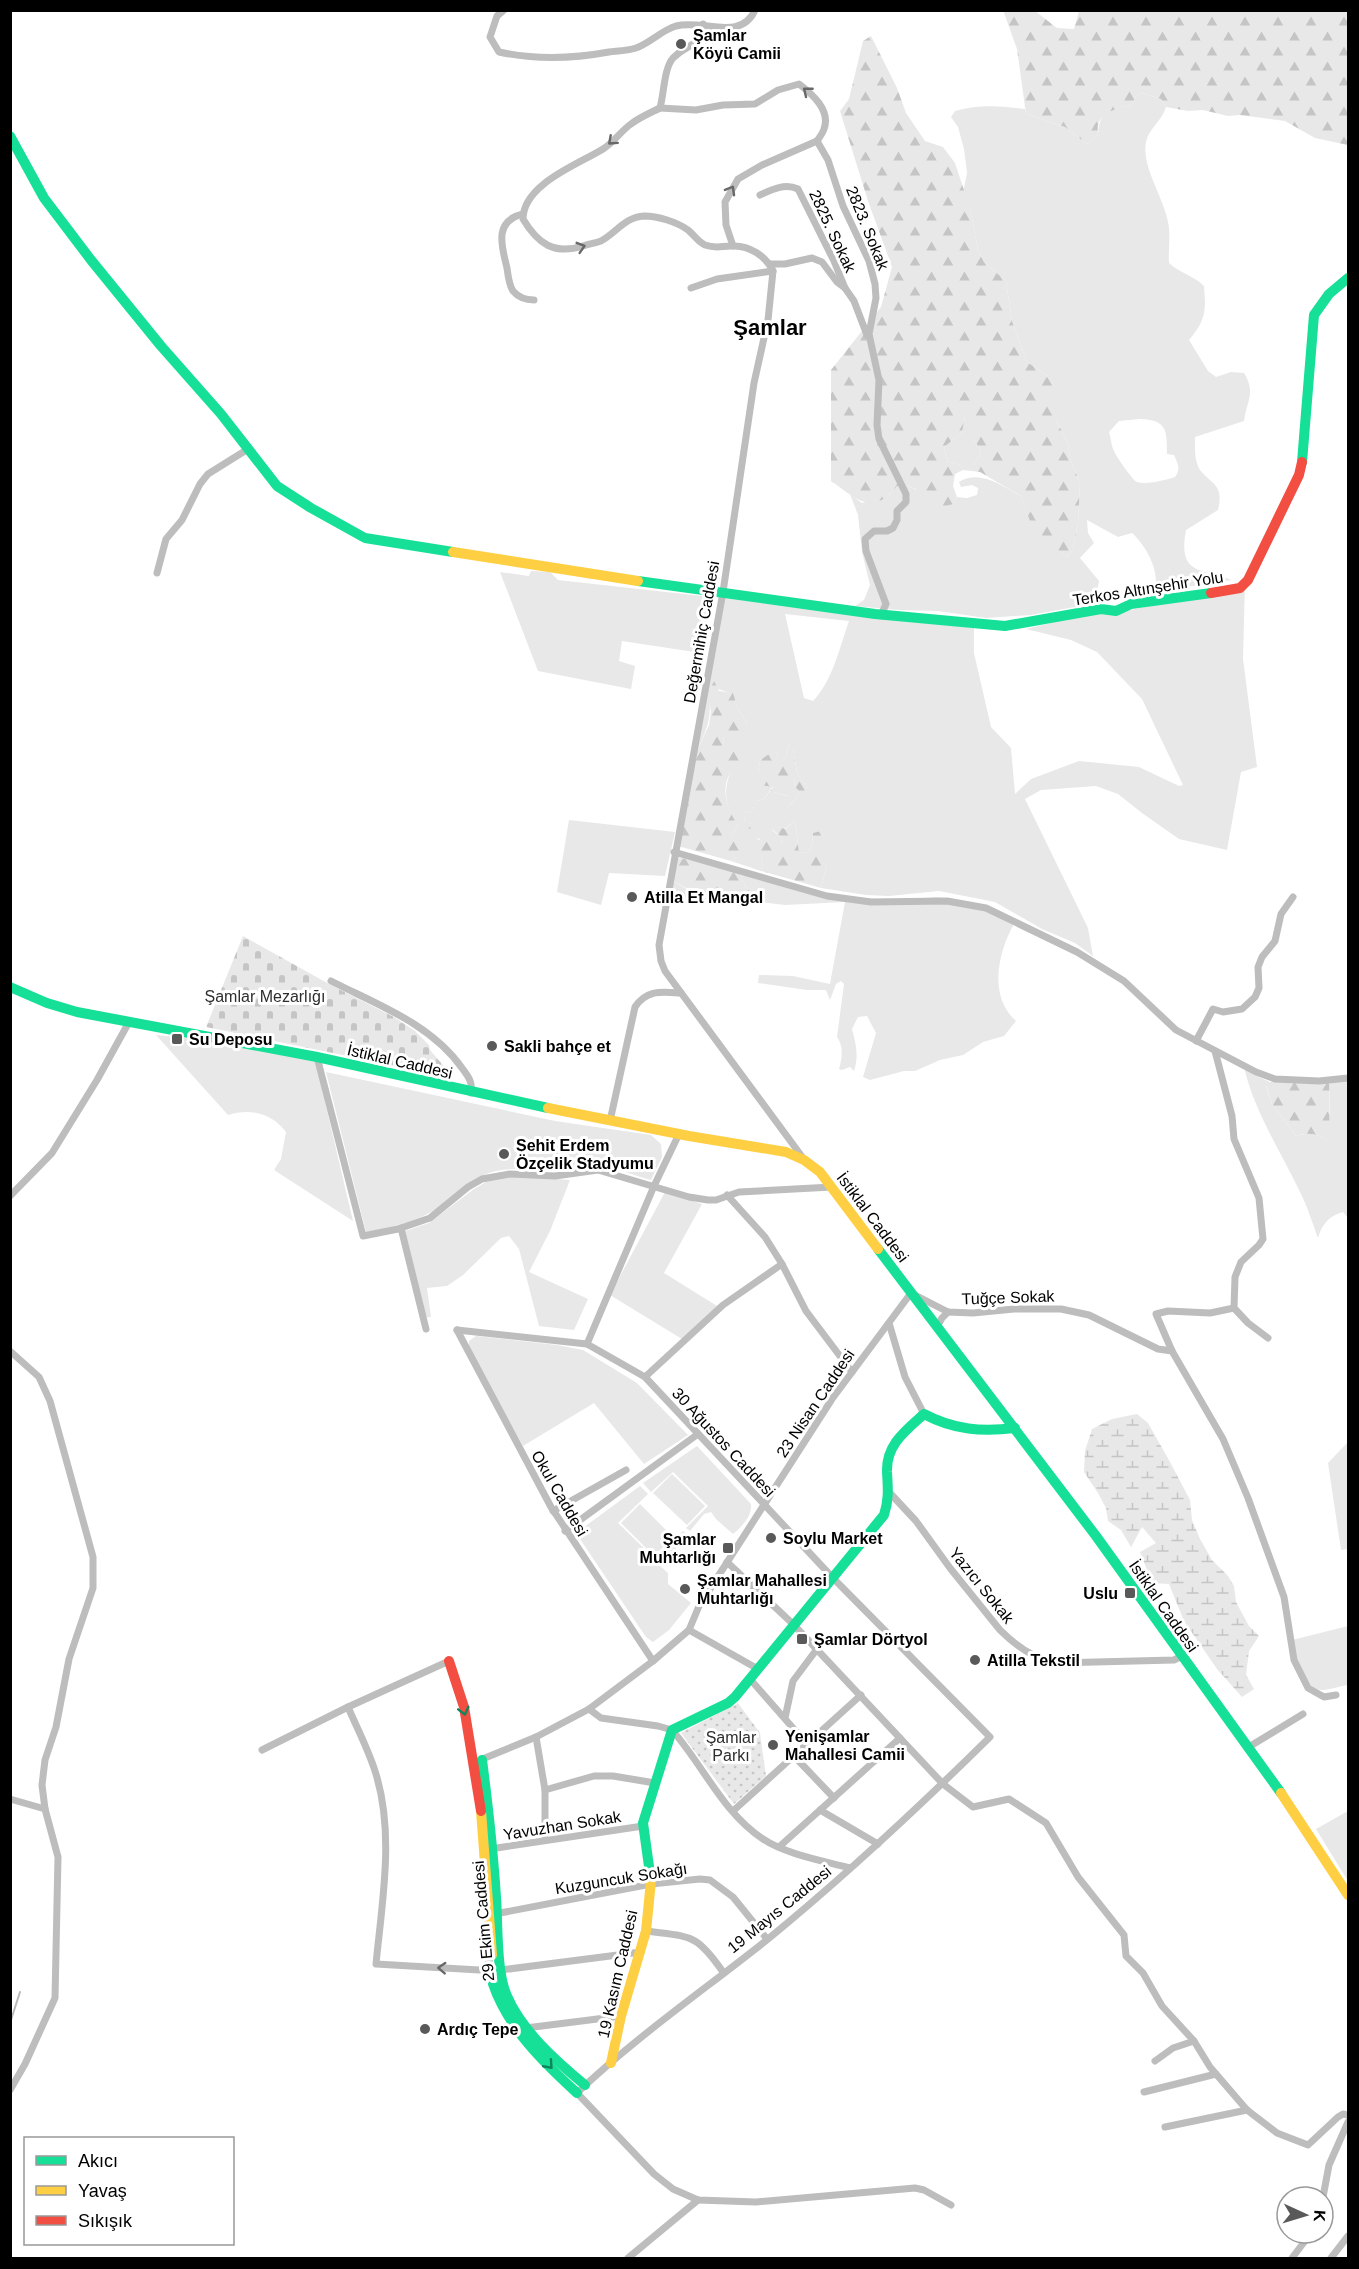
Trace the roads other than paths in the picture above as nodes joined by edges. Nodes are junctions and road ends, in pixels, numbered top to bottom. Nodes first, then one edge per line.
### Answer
1 (504, 10) edge
2 (755, 10) edge
3 (703, 24) junction
4 (660, 108) junction
5 (10, 136) edge
6 (817, 141) junction
7 (760, 195) dead end
8 (523, 214) junction
9 (733, 246) junction
10 (771, 267) junction
11 (1348, 278) edge
12 (692, 288) dead end
13 (845, 288) junction
14 (534, 300) dead end
15 (869, 339) junction
16 (248, 448) junction
17 (157, 573) dead end
18 (723, 592) junction
19 (881, 615) junction
20 (674, 852) junction
21 (1293, 897) dead end
22 (331, 981) dead end
23 (10, 987) edge
24 (681, 993) junction
25 (129, 1022) junction
26 (1196, 1041) junction
27 (1215, 1051) junction
28 (317, 1058) junction
29 (1348, 1078) edge
30 (471, 1093) junction
31 (610, 1121) junction
32 (679, 1134) junction
33 (804, 1160) junction
34 (654, 1186) junction
35 (832, 1187) junction
36 (10, 1196) edge
37 (727, 1196) junction
38 (401, 1228) junction
39 (782, 1264) junction
40 (911, 1293) junction
41 (1234, 1308) junction
42 (948, 1312) junction
43 (889, 1323) junction
44 (937, 1327) junction
45 (426, 1329) dead end
46 (1268, 1338) dead end
47 (587, 1344) junction
48 (10, 1351) edge
49 (1172, 1351) junction
50 (852, 1372) junction
51 (645, 1377) junction
52 (924, 1414) junction
53 (1015, 1428) junction
54 (698, 1434) junction
55 (626, 1470) dead end
56 (889, 1492) junction
57 (764, 1504) junction
58 (554, 1511) junction
59 (565, 1531) junction
60 (727, 1562) junction
61 (833, 1578) junction
62 (793, 1624) junction
63 (689, 1630) junction
64 (817, 1649) junction
65 (1182, 1656) junction
66 (449, 1661) joint
67 (653, 1661) junction
68 (758, 1669) junction
69 (750, 1679) junction
70 (861, 1695) junction
71 (1336, 1695) dead end
72 (348, 1707) junction
73 (590, 1708) junction
74 (1303, 1714) dead end
75 (785, 1718) junction
76 (672, 1730) junction
77 (536, 1737) junction
78 (990, 1737) joint
79 (900, 1738) junction
80 (807, 1744) junction
81 (1247, 1748) junction
82 (262, 1750) dead end
83 (794, 1756) junction
84 (478, 1761) junction
85 (655, 1783) junction
86 (943, 1784) junction
87 (545, 1790) junction
88 (834, 1798) junction
89 (10, 1799) edge
90 (45, 1809) junction
91 (820, 1810) junction
92 (733, 1812) junction
93 (643, 1826) junction
94 (545, 1840) junction
95 (878, 1844) junction
96 (779, 1847) junction
97 (488, 1850) junction
98 (850, 1868) junction
99 (651, 1884) junction
100 (1348, 1895) edge
101 (494, 1914) junction
102 (646, 1931) junction
103 (767, 1939) junction
104 (641, 1952) junction
105 (492, 1955) joint
106 (501, 1970) junction
107 (723, 1972) junction
108 (493, 1984) dead end
109 (621, 2016) junction
110 (523, 2029) junction
111 (1194, 2041) junction
112 (1155, 2061) dead end
113 (611, 2063) junction
114 (1216, 2074) junction
115 (581, 2089) junction
116 (10, 2090) edge
117 (1144, 2092) dead end
118 (1247, 2110) junction
119 (1348, 2115) edge
120 (1348, 2122) edge
121 (1165, 2127) dead end
122 (1347, 2132) edge
123 (1325, 2185) edge
124 (698, 2200) junction
125 (951, 2205) dead end
126 (1348, 2236) edge
127 (1302, 2245) edge
128 (1293, 2258) edge
129 (628, 2259) edge
130 (1331, 2259) edge

1 - 3 street
2 - 3 street
3 - 4 street
6 -> 4 street
4 -> 8 street
5 - 16 street, Terkos Altınşehir Yolu
9 -> 6 street
6 - 15 street, 2823. Sokak
7 - 13 street, 2825. Sokak
8 -> 9 street
8 - 14 street
9 - 10 street
10 - 12 street
10 - 13 street
10 - 18 street, Değermihiç Caddesi
11 - 19 street, Terkos Altınşehir Yolu
13 - 15 street
15 - 19 street, 2823. Sokak
16 - 17 street
16 - 18 street, Terkos Altınşehir Yolu
18 - 19 street, Terkos Altınşehir Yolu
18 - 20 street, Değermihiç Caddesi
20 - 24 street, Değermihiç Caddesi
20 - 26 street
21 - 26 street
22 - 30 street
23 - 25 street, İstiklal Caddesi
24 - 31 street
24 - 33 street, Değermihiç Caddesi
25 - 28 street, İstiklal Caddesi
25 - 36 street
26 - 27 street
27 - 29 street
27 - 41 street
28 - 30 street, İstiklal Caddesi
28 - 38 street
30 - 31 street, İstiklal Caddesi
31 - 32 street, İstiklal Caddesi
32 - 33 street, İstiklal Caddesi
32 - 34 street
33 - 35 street, İstiklal Caddesi
34 - 37 street
34 - 38 street
34 - 47 street
35 - 37 street
35 - 40 street, İstiklal Caddesi
37 - 39 street
38 - 45 street
39 - 50 street
39 - 51 street
40 - 42 street, Tuğçe Sokak
40 - 43 street, 23 Nisan Caddesi
40 - 44 street, İstiklal Caddesi
41 - 46 street
41 - 49 street
42 - 44 street
42 - 49 street, Tuğçe Sokak
43 - 50 street, 23 Nisan Caddesi
43 - 52 street
44 - 53 street, İstiklal Caddesi
47 - 51 street, 30 Ağustos Caddesi
47 - 58 street, Okul Caddesi
48 - 90 street
49 - 71 street
50 - 57 street, 23 Nisan Caddesi
51 - 54 street, 30 Ağustos Caddesi
52 - 53 street
52 - 56 street
53 - 65 street, İstiklal Caddesi
54 - 57 street, 30 Ağustos Caddesi
54 - 59 street
55 - 58 street
56 - 61 street
56 - 65 street, Yazıcı Sokak
57 - 60 street, 23 Nisan Caddesi
57 - 61 street, 30 Ağustos Caddesi
58 - 59 street, Okul Caddesi
59 - 67 street, Okul Caddesi
60 - 62 street
60 - 63 street, 23 Nisan Caddesi
61 - 62 street
61 - 78 street, 30 Ağustos Caddesi
62 - 64 street
62 - 68 street
63 - 67 street, 23 Nisan Caddesi
63 - 68 street
64 - 70 street
64 - 75 street
65 - 81 street, İstiklal Caddesi
66 - 72 street
66 -> 84 street, 29 Ekim Caddesi
67 - 73 street, 23 Nisan Caddesi
68 - 69 street
69 - 75 street
69 - 76 street
70 - 79 street
70 - 80 street
72 - 82 street
105 -> 72 street
73 - 76 street
73 - 77 street, 23 Nisan Caddesi
74 - 81 street
75 - 80 street
76 - 85 street, 19 Kasım Caddesi
76 - 92 street
77 - 84 street, 23 Nisan Caddesi
77 - 87 street
78 - 86 street, 19 Mayıs Caddesi
79 - 86 street
79 - 88 street
80 - 83 street
81 - 100 street, İstiklal Caddesi
83 - 88 street
83 - 92 street
84 - 97 street, 29 Ekim Caddesi
85 - 87 street
85 - 93 street, 19 Kasım Caddesi
86 - 95 street, 19 Mayıs Caddesi
86 - 111 street
87 - 94 street
88 - 91 street
89 - 90 street
90 - 116 street
91 - 95 street
91 - 96 street
92 - 96 street
93 - 94 street, Yavuzhan Sokak
93 - 99 street, 19 Kasım Caddesi
94 - 97 street, Yavuzhan Sokak
95 - 98 street, 19 Mayıs Caddesi
96 - 98 street
97 - 101 street, 29 Ekim Caddesi
98 - 103 street, 19 Mayıs Caddesi
99 - 101 street, Kuzguncuk Sokağı
99 - 102 street, 19 Kasım Caddesi
99 - 103 street, Kuzguncuk Sokağı
101 - 105 street, 29 Ekim Caddesi
101 - 106 street, 29 Ekim Caddesi
102 - 104 street, 19 Kasım Caddesi
102 - 107 street
103 - 107 street, 19 Mayıs Caddesi
104 - 106 street
104 - 109 street, 19 Kasım Caddesi
106 - 110 street, 29 Ekim Caddesi
107 - 113 street, 19 Mayıs Caddesi
108 - 110 street, 29 Ekim Caddesi
109 - 110 street
109 - 113 street, 19 Kasım Caddesi
110 - 115 street, 29 Ekim Caddesi
111 - 112 street
111 - 114 street
113 - 115 street, 19 Mayıs Caddesi
114 - 117 street
114 - 118 street
115 - 124 street
118 - 119 street
118 - 121 street
120 - 122 street
122 - 123 street
124 - 125 street
124 - 129 street
126 - 130 street
127 - 128 street

